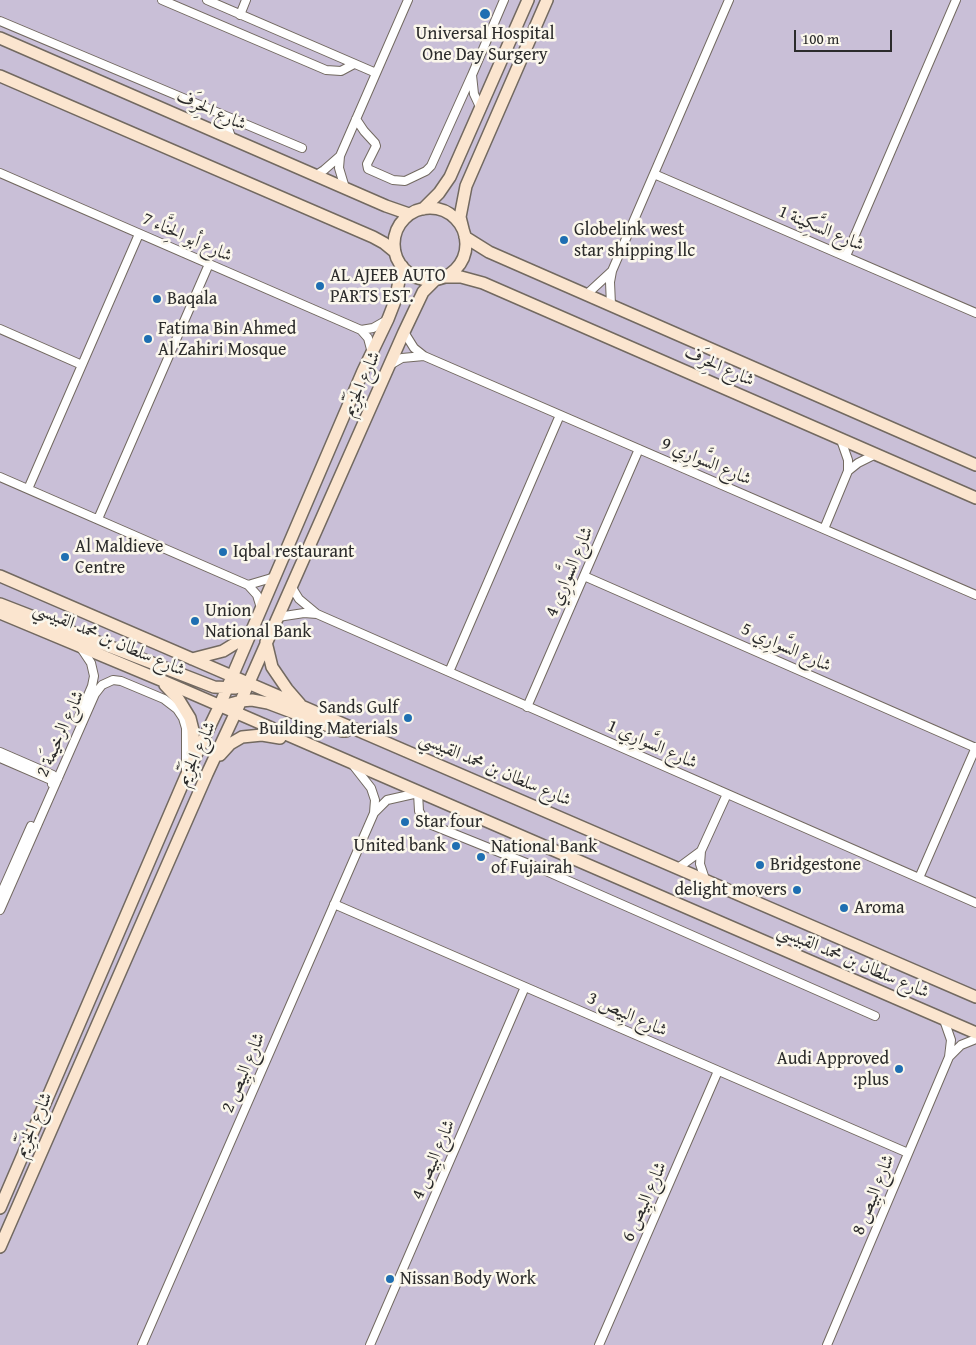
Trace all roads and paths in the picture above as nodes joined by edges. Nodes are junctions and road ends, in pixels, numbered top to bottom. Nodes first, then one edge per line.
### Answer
1 (162, 0) edge
2 (207, 0) edge
3 (246, 0) edge
4 (408, 0) edge
5 (504, 0) edge
6 (528, 0) edge
7 (547, 0) edge
8 (729, 0) edge
9 (956, 0) edge
10 (240, 14) junction
11 (0, 21) edge
12 (0, 38) edge
13 (354, 64) junction
14 (376, 73) junction
15 (472, 75) junction
16 (0, 76) edge
17 (462, 95) junction
18 (479, 104) junction
19 (224, 116) junction
20 (356, 119) junction
21 (232, 140) junction
22 (302, 148) dead end
23 (340, 156) junction
24 (0, 173) edge
25 (654, 174) junction
26 (315, 176) junction
27 (345, 188) junction
28 (423, 209) junction
29 (409, 214) junction
30 (464, 233) junction
31 (139, 234) junction
32 (395, 252) junction
33 (846, 256) junction
34 (210, 264) junction
35 (402, 266) junction
36 (612, 271) junction
37 (440, 278) junction
38 (586, 294) junction
39 (612, 305) junction
40 (976, 313) edge
41 (388, 319) junction
42 (0, 329) edge
43 (361, 330) junction
44 (404, 332) junction
45 (372, 354) junction
46 (424, 356) junction
47 (82, 365) junction
48 (390, 365) junction
49 (560, 415) junction
50 (841, 440) junction
51 (639, 449) junction
52 (876, 454) junction
53 (976, 465) edge
54 (848, 471) junction
55 (0, 477) edge
56 (28, 489) junction
57 (976, 498) edge
58 (98, 519) junction
59 (824, 529) junction
60 (0, 576) edge
61 (584, 576) junction
62 (274, 577) junction
63 (248, 585) junction
64 (291, 586) junction
65 (976, 595) edge
66 (0, 604) edge
67 (260, 608) junction
68 (0, 613) edge
69 (317, 614) junction
70 (278, 617) junction
71 (251, 634) junction
72 (266, 642) junction
73 (80, 648) junction
74 (192, 659) junction
75 (449, 672) junction
76 (232, 677) junction
77 (163, 681) junction
78 (248, 683) junction
79 (227, 688) junction
80 (241, 701) junction
81 (301, 706) junction
82 (219, 707) junction
83 (527, 707) junction
84 (235, 714) junction
85 (361, 731) junction
86 (294, 739) junction
87 (976, 747) edge
88 (0, 752) edge
89 (0, 758) edge
90 (194, 758) junction
91 (214, 758) junction
92 (352, 764) junction
93 (186, 776) junction
94 (54, 778) junction
95 (418, 793) junction
96 (727, 794) junction
97 (374, 813) junction
98 (701, 851) junction
99 (678, 868) junction
100 (919, 878) junction
101 (705, 879) junction
102 (0, 896) edge
103 (976, 903) edge
104 (334, 904) junction
105 (0, 910) edge
106 (525, 987) junction
107 (976, 996) edge
108 (875, 1016) dead end
109 (944, 1020) junction
110 (976, 1034) edge
111 (976, 1039) edge
112 (949, 1057) junction
113 (718, 1071) junction
114 (908, 1153) junction
115 (0, 1205) edge
116 (0, 1247) edge
117 (142, 1345) edge
118 (370, 1345) edge
119 (599, 1345) edge
120 (827, 1345) edge

1 - 13 street
2 - 10 street
3 - 10 street
4 - 14 street
5 - 15 street
6 - 18 street
7 - 30 street
8 - 25 street
9 - 33 street
10 - 13 street
11 - 19 street
12 - 21 street, شارع الحِرَف
13 - 14 street
14 - 20 street
15 - 17 street
15 - 18 street
16 - 32 street
17 - 18 street
17 - 20 street
18 - 28 street
19 - 21 street
19 - 22 street
20 - 23 street
21 - 26 street, شارع الحِرَف
23 - 26 street
23 - 27 street
24 - 31 street, شارع أبو الحِنَّاء 7
25 - 33 street, شارع السَّكِينة 1
25 - 36 street
26 - 27 street, شارع الحِرَف
27 - 29 street, شارع الحِرَف
28 - 29 street
28 - 30 street
29 - 32 street
30 - 37 street
30 - 38 street, شارع الحِرَف
31 - 34 street, شارع أبو الحِنَّاء 7
31 - 47 street
32 - 35 street
33 - 40 street, شارع السَّكِينة 1
34 - 43 street, شارع أبو الحِنَّاء 7
34 - 58 street
35 - 37 street
35 - 41 street, شارع الجَزِّيم
36 - 38 street
36 - 39 street
37 - 44 street, شارع الجَزِّيم
37 - 50 street, شارع الحِرَف
38 - 39 street, شارع الحِرَف
39 - 53 street, شارع الحِرَف
41 - 43 street
41 - 45 street, شارع الجَزِّيم
42 - 47 street
43 - 45 street
44 - 46 street, شارع السَّوارِي 9
44 - 48 street, شارع الجَزِّيم
45 - 62 street, شارع الجَزِّيم
46 - 48 street
46 - 49 street, شارع السَّوارِي 9
47 - 56 street
48 - 64 street, شارع الجَزِّيم
49 - 51 street, شارع السَّوارِي 9
49 - 75 street
50 - 52 street, شارع الحِرَف
50 - 54 street
51 - 59 street, شارع السَّوارِي 9
51 - 61 street, شارع السَّوارِي 4
52 - 54 street
52 - 57 street, شارع الحِرَف
54 - 59 street
55 - 56 street
56 - 58 street
58 - 63 street
59 - 65 street, شارع السَّوارِي 9
60 - 74 street, شارع سلطان بن محمد القبيسي
61 - 83 street, شارع السَّوارِي 4
61 - 87 street, شارع السَّوارِي 5
62 - 63 street
62 - 67 street, شارع الجَزِّيم
63 - 67 street
64 - 69 street, شارع السَّوارِي 1
64 - 70 street, شارع الجَزِّيم
66 - 79 street
67 - 71 street, شارع الجَزِّيم
68 - 73 street, شارع سلطان بن محمد القبيسي
69 - 70 street, شارع السَّوارِي 1
69 - 75 street, شارع السَّوارِي 1
70 - 72 street, شارع الجَزِّيم
71 - 74 street
71 - 76 street, شارع الجَزِّيم
72 - 78 street, شارع الجَزِّيم
72 - 81 street
73 - 77 street, شارع سلطان بن محمد القبيسي
73 - 94 street, شارع الرخيمَة 2
74 - 76 street, شارع سلطان بن محمد القبيسي
75 - 83 street, شارع السَّوارِي 1
76 - 78 street, شارع سلطان بن محمد القبيسي
76 - 79 street, شارع الجَزِّيم
77 - 82 street, شارع سلطان بن محمد القبيسي
77 - 90 street
78 - 79 street
78 - 80 street, شارع الجَزِّيم
78 - 81 street, شارع سلطان بن محمد القبيسي
79 - 82 street, شارع الجَزِّيم
80 - 82 street
80 - 84 street, شارع الجَزِّيم
80 - 85 street
81 - 85 street, شارع سلطان بن محمد القبيسي
82 - 84 street, شارع سلطان بن محمد القبيسي
82 - 90 street, شارع الجَزِّيم
83 - 96 street, شارع السَّوارِي 1
84 - 86 street, شارع سلطان بن محمد القبيسي
84 - 91 street, شارع الجَزِّيم
85 - 99 street, شارع سلطان بن محمد القبيسي
86 - 91 street
86 - 92 street, شارع سلطان بن محمد القبيسي
87 - 100 street
88 - 94 street
89 - 94 street
90 - 93 street, شارع الجَزِّيم
91 - 116 street, شارع الجَزِّيم
92 - 95 street, شارع سلطان بن محمد القبيسي
92 - 97 street
93 - 94 street, شارع الرخيمَة 2
93 - 115 street, شارع الجَزِّيم
94 - 102 street, شارع الرخيمَة 2
94 - 105 street
95 - 97 street, شارع البِيص 2
95 - 108 street
95 - 109 street, شارع سلطان بن محمد القبيسي
96 - 98 street
96 - 100 street, شارع السَّوارِي 1
97 - 104 street, شارع البِيص 2
98 - 99 street
98 - 101 street
99 - 101 street, شارع سلطان بن محمد القبيسي
100 - 103 street, شارع السَّوارِي 1
101 - 107 street, شارع سلطان بن محمد القبيسي
104 - 106 street, شارع البِيص 3
104 - 117 street, شارع البِيص 2
106 - 113 street, شارع البِيص 3
106 - 118 street, شارع البِيص 4
109 - 110 street, شارع سلطان بن محمد القبيسي
109 - 112 street, شارع البِيص 8
111 - 112 street, شارع البِيص 8
112 - 114 street, شارع البِيص 8
113 - 114 street, شارع البِيص 3
113 - 119 street, شارع البِيص 6
114 - 120 street, شارع البِيص 8

